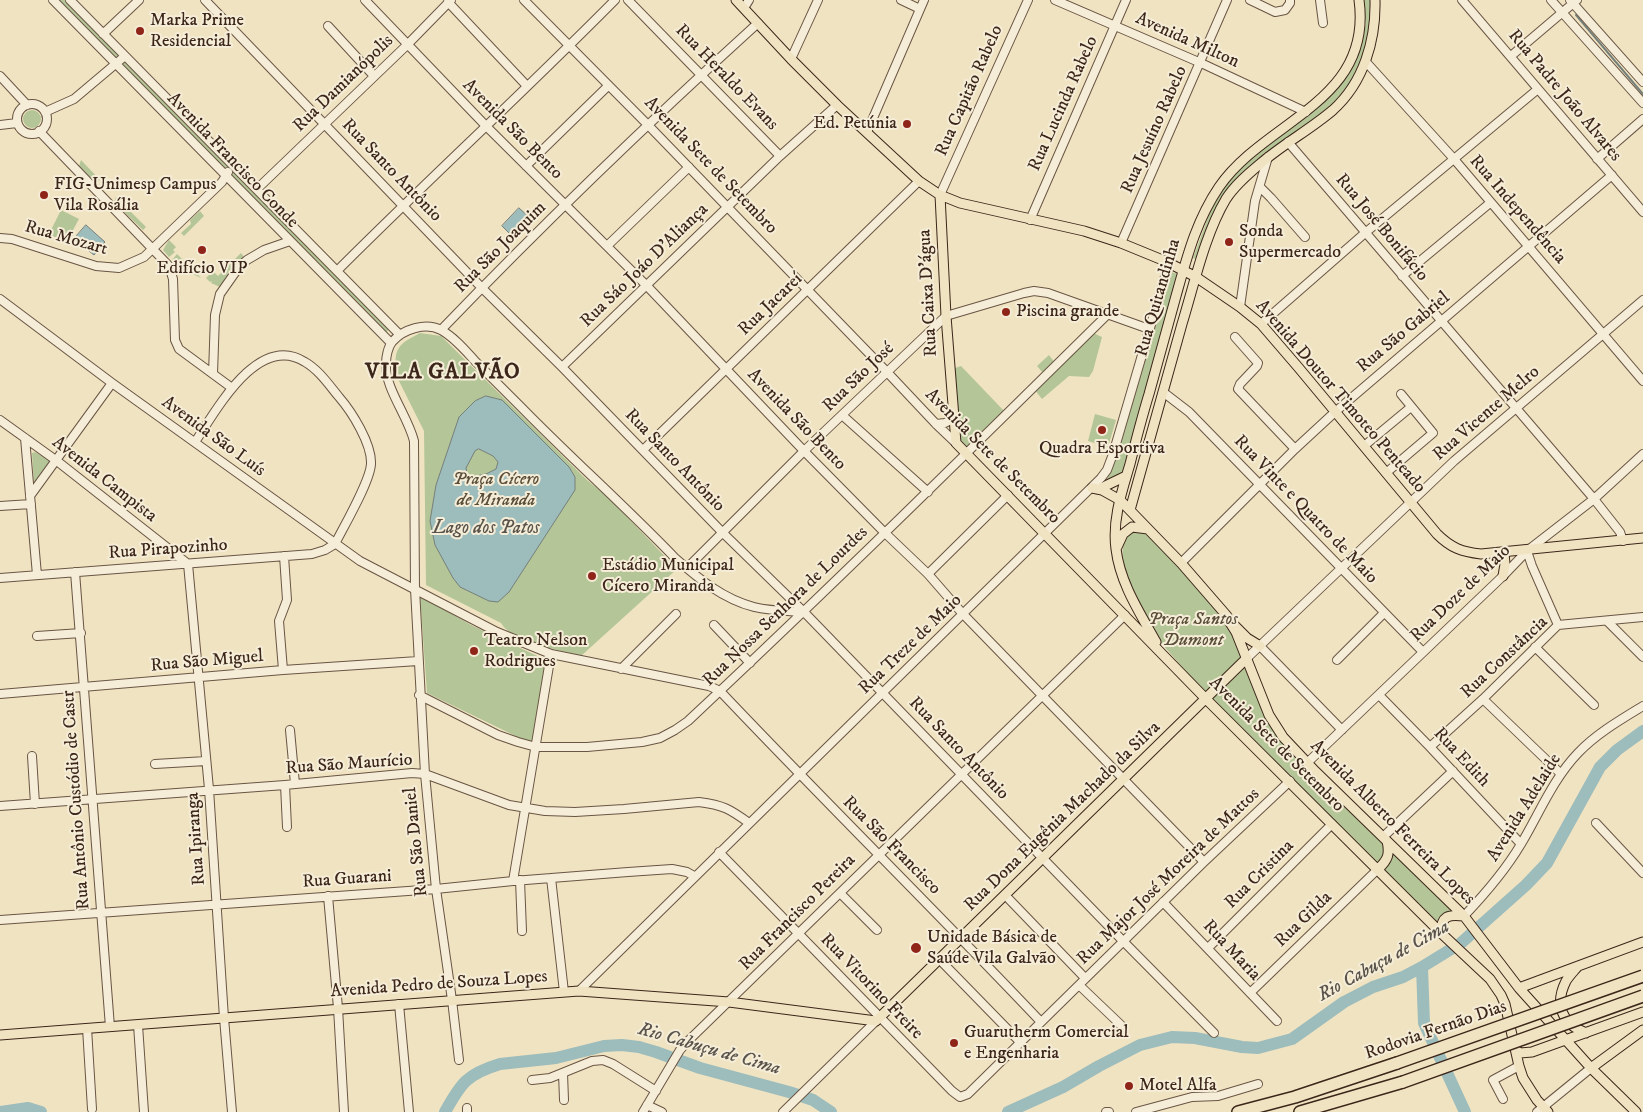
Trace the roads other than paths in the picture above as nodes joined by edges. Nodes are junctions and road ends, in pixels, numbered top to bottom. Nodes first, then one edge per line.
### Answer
1 (52, 0) edge
2 (70, 0) edge
3 (139, 0) edge
4 (204, 0) edge
5 (364, 0) edge
6 (524, 0) edge
7 (615, 0) edge
8 (628, 0) edge
9 (736, 0) edge
10 (750, 0) edge
11 (818, 0) edge
12 (902, 0) edge
13 (924, 0) edge
14 (1028, 0) edge
15 (1055, 0) edge
16 (1126, 0) edge
17 (1227, 0) edge
18 (1250, 0) edge
19 (1290, 0) edge
20 (1320, 0) edge
21 (1359, 0) edge
22 (1375, 0) edge
23 (1462, 0) edge
24 (1551, 0) edge
25 (450, 1) edge
26 (1573, 1) edge
27 (744, 8) junction
28 (920, 9) junction
29 (1562, 13) junction
30 (758, 23) junction
31 (1322, 23) dead end
32 (328, 26) dead end
33 (1114, 26) junction
34 (103, 34) junction
35 (407, 45) junction
36 (569, 47) junction
37 (125, 56) junction
38 (1511, 56) junction
39 (791, 59) junction
40 (1366, 62) junction
41 (1201, 63) junction
42 (116, 64) junction
43 (701, 75) junction
44 (0, 76) edge
45 (374, 76) junction
46 (1643, 82) edge
47 (527, 86) junction
48 (608, 86) junction
49 (1538, 90) junction
50 (1643, 104) edge
51 (27, 105) junction
52 (837, 105) junction
53 (45, 112) junction
54 (1306, 112) junction
55 (1643, 119) edge
56 (18, 123) junction
57 (0, 124) edge
58 (325, 124) junction
59 (648, 125) junction
60 (486, 126) junction
61 (39, 131) junction
62 (867, 132) junction
63 (1288, 142) junction
64 (780, 156) junction
65 (1268, 157) junction
66 (1454, 159) junction
67 (1597, 159) junction
68 (234, 166) junction
69 (526, 166) junction
70 (689, 167) junction
71 (226, 174) junction
72 (1612, 176) junction
73 (919, 180) junction
74 (1260, 187) junction
75 (257, 189) junction
76 (940, 195) junction
77 (1490, 203) junction
78 (403, 205) junction
79 (566, 205) junction
80 (728, 207) junction
81 (1643, 212) edge
82 (1030, 220) junction
83 (1365, 233) junction
84 (1305, 237) dead end
85 (0, 238) edge
86 (290, 241) junction
87 (1121, 244) junction
88 (607, 246) junction
89 (1528, 247) junction
90 (153, 249) junction
91 (1169, 263) junction
92 (336, 270) junction
93 (1183, 270) junction
94 (1402, 276) junction
95 (1196, 277) junction
96 (647, 286) junction
97 (482, 288) junction
98 (808, 290) junction
99 (0, 299) edge
100 (1643, 300) edge
101 (1240, 307) junction
102 (1108, 314) junction
103 (946, 316) junction
104 (1440, 322) junction
105 (1260, 324) junction
106 (391, 326) junction
107 (1149, 329) junction
108 (441, 330) junction
109 (383, 334) junction
110 (1604, 334) junction
111 (400, 335) junction
112 (1235, 338) dead end
113 (391, 343) junction
114 (562, 367) junction
115 (726, 370) junction
116 (887, 372) junction
117 (213, 374) junction
118 (1643, 380) edge
119 (112, 383) junction
120 (232, 388) junction
121 (1163, 392) junction
122 (1401, 394) dead end
123 (1411, 407) junction
124 (1516, 409) junction
125 (1335, 412) junction
126 (842, 415) junction
127 (953, 419) junction
128 (0, 420) edge
129 (936, 424) junction
130 (25, 438) junction
131 (195, 442) junction
132 (956, 443) junction
133 (1364, 446) junction
134 (1295, 449) junction
135 (643, 450) junction
136 (804, 451) junction
137 (967, 453) junction
138 (1643, 454) edge
139 (57, 461) junction
140 (1386, 472) junction
141 (1126, 476) junction
142 (1260, 484) junction
143 (1096, 488) junction
144 (928, 492) junction
145 (1008, 495) junction
146 (1594, 499) junction
147 (30, 500) junction
148 (1120, 500) junction
149 (1410, 502) junction
150 (0, 506) edge
151 (1130, 510) junction
152 (1148, 529) junction
153 (722, 532) junction
154 (885, 533) junction
155 (1045, 533) junction
156 (1643, 538) edge
157 (1622, 541) junction
158 (335, 544) junction
159 (1116, 549) junction
160 (1527, 551) junction
161 (1504, 553) junction
162 (284, 556) junction
163 (1181, 563) junction
164 (188, 564) junction
165 (687, 568) junction
166 (1342, 568) junction
167 (75, 572) junction
168 (928, 574) junction
169 (37, 575) junction
170 (1503, 576) junction
171 (0, 578) edge
172 (415, 589) junction
173 (804, 612) junction
174 (1224, 613) junction
175 (1384, 613) junction
176 (676, 614) dead end
177 (964, 614) junction
178 (1124, 615) junction
179 (1643, 617) edge
180 (1607, 621) junction
181 (714, 625) dead end
182 (1558, 625) junction
183 (81, 633) junction
184 (37, 636) dead end
185 (1260, 646) junction
186 (1535, 647) junction
187 (1423, 652) junction
188 (551, 654) junction
189 (1163, 654) junction
190 (1643, 657) edge
191 (1247, 658) junction
192 (1337, 660) dead end
193 (418, 661) junction
194 (750, 663) junction
195 (621, 668) junction
196 (283, 670) junction
197 (199, 678) junction
198 (84, 688) junction
199 (720, 691) junction
200 (883, 693) junction
201 (0, 694) edge
202 (419, 695) junction
203 (1379, 695) junction
204 (1043, 696) junction
205 (1206, 699) junction
206 (1483, 699) junction
207 (1594, 705) dead end
208 (1643, 706) edge
209 (290, 730) dead end
210 (1342, 730) junction
211 (536, 746) junction
212 (1430, 747) junction
213 (32, 756) dead end
214 (206, 761) junction
215 (1307, 763) junction
216 (154, 764) dead end
217 (1453, 771) junction
218 (424, 774) junction
219 (962, 774) junction
220 (1561, 774) junction
221 (799, 775) junction
222 (1124, 779) junction
223 (1290, 782) junction
224 (295, 784) junction
225 (285, 785) junction
226 (209, 789) junction
227 (92, 800) junction
228 (35, 804) junction
229 (0, 806) edge
230 (525, 808) junction
231 (749, 823) junction
232 (1596, 823) dead end
233 (1332, 824) junction
234 (287, 827) dead end
235 (1385, 839) junction
236 (1521, 844) junction
237 (720, 852) junction
238 (878, 854) junction
239 (1043, 858) junction
240 (1204, 862) junction
241 (1378, 869) junction
242 (1643, 873) edge
243 (694, 876) junction
244 (552, 878) junction
245 (517, 881) junction
246 (436, 889) junction
247 (840, 893) junction
248 (328, 896) junction
249 (1005, 896) junction
250 (1163, 902) junction
251 (217, 904) junction
252 (100, 912) junction
253 (1465, 918) junction
254 (0, 920) edge
255 (877, 930) dead end
256 (522, 931) dead end
257 (799, 933) junction
258 (1443, 935) junction
259 (962, 939) junction
260 (1123, 942) junction
261 (1643, 942) edge
262 (1208, 948) junction
263 (940, 960) junction
264 (1578, 966) junction
265 (1643, 976) edge
266 (1085, 978) junction
267 (1079, 984) junction
268 (1520, 988) junction
269 (579, 991) junction
270 (564, 992) junction
271 (1250, 993) junction
272 (1643, 996) edge
273 (452, 1000) junction
274 (729, 1002) junction
275 (400, 1004) junction
276 (338, 1008) junction
277 (1643, 1012) edge
278 (224, 1018) junction
279 (878, 1020) junction
280 (1277, 1021) dead end
281 (1041, 1022) junction
282 (138, 1025) junction
283 (110, 1027) junction
284 (1123, 1027) dead end
285 (87, 1028) junction
286 (1643, 1031) edge
287 (1214, 1033) dead end
288 (1586, 1033) junction
289 (0, 1035) edge
290 (1566, 1040) junction
291 (1020, 1042) junction
292 (1516, 1050) junction
293 (459, 1060) dead end
294 (1519, 1066) junction
295 (1591, 1068) junction
296 (563, 1073) junction
297 (532, 1080) dead end
298 (1258, 1084) dead end
299 (656, 1090) junction
300 (960, 1097) joint
301 (1503, 1099) dead end
302 (564, 1100) dead end
303 (647, 1105) junction
304 (92, 1109) dead end
305 (1543, 1110) edge
306 (144, 1112) edge
307 (232, 1112) edge
308 (344, 1112) edge
309 (409, 1112) edge
310 (643, 1112) edge
311 (662, 1112) edge
312 (783, 1112) edge
313 (1136, 1112) edge
314 (1238, 1112) edge
315 (1300, 1112) edge
316 (1636, 1112) edge

1 - 42 street, Avenida Francisco Conde
2 - 34 street, Avenida Francisco Conde
3 - 34 street
4 - 58 street, Rua Santo Antônio
5 - 35 street, Avenida São Bento
6 - 36 street, Avenida Sete de Setembro
7 - 36 street
8 - 43 street, Rua Heraldo Evans
9 - 27 main road, Avenida Doutor Timoteo Penteado
10 - 27 street
11 - 39 street
12 - 28 street
13 - 28 street
14 - 76 street, Rua Capitão Rabelo
15 - 33 street, Avenida Milton
16 - 33 street, Rua Lucinda Rabelo
17 - 41 street, Rua Jesuíno Rabelo
18 - 19 street
20 - 31 street
21 - 54 main road, Rua Quitandinha
22 - 40 main road, Rua Quitandinha
23 - 38 street, Rua Padre João Alvares
24 - 29 street
25 - 35 street, Rua Damianópolis
25 - 47 street
26 - 29 street
26 - 46 street
27 - 30 main road, Avenida Doutor Timoteo Penteado
28 - 62 street
29 - 38 street
29 - 50 street
30 - 39 main road, Avenida Doutor Timoteo Penteado
30 - 43 street, Rua São Joaquim
32 - 45 street
33 - 41 street, Avenida Milton
33 - 82 street, Rua Lucinda Rabelo
34 - 37 street, Avenida Francisco Conde
35 - 45 street, Rua Damianópolis
35 - 60 street, Avenida São Bento
36 - 47 street
36 - 48 street, Avenida Sete de Setembro
37 - 42 street
37 - 68 street, Avenida Francisco Conde
38 - 49 street, Rua Padre João Alvares
39 - 52 main road, Avenida Doutor Timoteo Penteado
40 - 63 main road, Rua Quitandinha
40 - 66 street, Rua Independência
41 - 54 street, Avenida Milton
41 - 87 street, Rua Jesuíno Rabelo
42 - 53 street
42 - 71 street, Avenida Francisco Conde
43 - 59 street, Rua São Joaquim
43 - 64 street, Rua Heraldo Evans
44 - 51 street
45 - 58 street, Rua Damianópolis
47 - 60 street
48 - 59 street, Avenida Sete de Setembro
48 - 69 street
49 - 66 street
49 - 67 street, Rua Padre João Alvares
51 - 53 street
51 - 56 street
52 - 62 main road, Avenida Doutor Timoteo Penteado
52 - 64 street, Rua Sáo Joáo D'Aliança
53 - 61 street
54 - 93 main road, Rua Quitandinha
55 - 67 street
56 - 57 street
56 - 61 street
58 - 75 street, Rua Damianópolis
58 - 78 street, Rua Santo Antônio
59 - 70 street, Avenida Sete de Setembro
59 - 79 street, Rua São Joaquim
60 - 69 street, Avenida São Bento
60 - 78 street
61 - 90 street
62 - 73 main road, Avenida Doutor Timoteo Penteado
63 - 65 main road, Rua Quitandinha
63 - 83 street, Rua José Bonifácio
64 - 80 street, Rua Sáo Joáo D'Aliança
65 - 74 street
65 - 95 main road, Rua Quitandinha
66 - 77 street, Rua Independência
66 - 83 street
67 - 72 street, Rua Padre João Alvares
68 - 71 street, Rua Mozart
68 - 75 street, Avenida Francisco Conde
69 - 79 street, Avenida São Bento
70 - 80 street, Avenida Sete de Setembro
70 - 88 street
71 - 86 street, Avenida Francisco Conde
71 - 90 street, Rua Mozart
72 - 81 street, Rua Padre João Alvares
72 - 89 street, Rua São Gabriel
73 - 76 main road, Avenida Doutor Timoteo Penteado
73 - 98 street, Rua Jacareí
74 - 84 street
74 - 101 street
75 - 92 street, Avenida Francisco Conde
76 - 82 main road, Avenida Doutor Timoteo Penteado
76 - 103 main road, Rua Caixa D'água
77 - 89 street, Rua Independência
77 - 94 street
78 - 92 street
78 - 97 street, Rua Santo Antônio
79 - 88 street, Avenida São Bento
79 - 97 street, Rua São Joaquim
80 - 96 street, Rua Sáo Joáo D'Aliança
80 - 98 street, Avenida Sete de Setembro
82 - 87 main road, Avenida Doutor Timoteo Penteado
83 - 94 street, Rua José Bonifácio
83 - 105 street
85 - 90 street, Rua Mozart
86 - 109 street, Avenida Francisco Conde
86 - 117 street
87 - 91 main road, Avenida Doutor Timoteo Penteado
88 - 96 street, Avenida São Bento
89 - 104 street, Rua São Gabriel
89 - 110 street, Rua Independência
90 - 117 street
91 - 93 main road, Avenida Doutor Timoteo Penteado
91 - 107 street, Rua Treze de Maio
92 - 106 street, Avenida Francisco Conde
93 - 95 main road, Avenida Doutor Timoteo Penteado
93 - 141 main road, Rua Quitandinha
94 - 104 street, Rua José Bonifácio
95 - 101 main road, Avenida Doutor Timoteo Penteado
95 - 121 main road, Rua Quitandinha
96 - 114 street, Rua Sáo Joáo D'Aliança
96 - 115 street, Avenida São Bento
97 - 108 street, Rua São Joaquim
97 - 114 street, Rua Santo Antônio
98 - 115 street, Rua Jacareí
98 - 116 street, Avenida Sete de Setembro
99 - 119 street, Avenida São Luís
100 - 110 street, Rua Vicente Melro
101 - 105 main road, Avenida Doutor Timoteo Penteado
102 - 103 street
102 - 107 street
102 - 137 street, Rua Nossa Senhora de Lourdes
103 - 116 street, Rua São José
103 - 127 main road, Rua Caixa D'água
104 - 124 street, Rua José Bonifácio
104 - 125 street, Rua São Gabriel
105 - 125 main road, Avenida Doutor Timoteo Penteado
106 - 109 street
106 - 111 street, Avenida Francisco Conde
107 - 143 street, Rua Treze de Maio
108 - 111 street
108 - 165 street
109 - 113 street, Avenida Francisco Conde
110 - 118 street, Rua Independência
110 - 124 street, Rua Vicente Melro
111 - 113 street
112 - 134 street
113 - 172 street, Rua São Daniel
114 - 135 street, Rua Santo Antônio
115 - 135 street, Rua Jacareí
115 - 136 street, Avenida São Bento
116 - 126 street, Rua São José
116 - 129 street, Avenida Sete de Setembro
117 - 120 street
119 - 131 street, Avenida São Luís
119 - 139 street
120 - 131 street
120 - 158 street
121 - 142 street, Rua Vinte e Quatro de Maio
121 - 151 main road, Rua Quitandinha
122 - 123 street
123 - 133 street
123 - 140 street
124 - 146 street, Rua José Bonifácio
124 - 149 street, Rua Vicente Melro
125 - 133 main road, Avenida Doutor Timoteo Penteado
125 - 134 street, Rua São Gabriel
126 - 136 street, Rua São José
126 - 144 street
127 - 129 street
127 - 132 main road, Rua Caixa D'água
128 - 130 street, Avenida Campista
129 - 132 street, Avenida Sete de Setembro
130 - 139 street, Avenida Campista
130 - 147 street
131 - 158 street, Avenida São Luís
132 - 137 main road, Avenida Sete de Setembro
133 - 140 main road, Avenida Doutor Timoteo Penteado
134 - 142 street, Rua São Gabriel
135 - 153 street, Rua Santo Antônio
136 - 153 street, Rua São José
136 - 154 street, Avenida São Bento
137 - 144 street, Rua Nossa Senhora de Lourdes
137 - 145 main road, Avenida Sete de Setembro
138 - 146 street, Rua Doze de Maio
139 - 147 street
139 - 164 street, Avenida Campista
140 - 149 main road, Avenida Doutor Timoteo Penteado
141 - 143 main road
141 - 148 main road, Rua Quitandinha
142 - 163 street, Rua São Gabriel
142 - 166 street, Rua Vinte e Quatro de Maio
143 - 148 main road
143 - 155 street, Rua Treze de Maio
144 - 154 street, Rua Nossa Senhora de Lourdes
145 - 155 main road, Avenida Sete de Setembro
145 - 168 street
146 - 157 street, Rua José Bonifácio
146 - 160 street, Rua Doze de Maio
147 - 150 street
147 - 169 street
148 - 151 main road
148 - 159 main road, Rua Quitandinha
149 - 161 main road, Avenida Doutor Timoteo Penteado
149 - 166 street, Rua Vicente Melro
151 - 152 main road
152 - 159 main road
152 - 163 main road
153 - 165 street, Rua São José
153 - 173 street, Rua Santo Antônio
154 - 168 street, Avenida São Bento
154 - 173 street, Rua Nossa Senhora de Lourdes
155 - 177 street, Rua Treze de Maio
155 - 178 main road, Avenida Sete de Setembro
156 - 157 main road, Avenida Doutor Timoteo Penteado
157 - 160 main road, Avenida Doutor Timoteo Penteado
158 - 162 street, Rua Pirapozinho
158 - 172 street, Avenida São Luís
159 - 189 main road, Rua Quitandinha
160 - 161 main road, Avenida Doutor Timoteo Penteado
160 - 170 street, Rua Doze de Maio
160 - 182 street
161 - 170 main road
162 - 164 street, Rua Pirapozinho
162 - 196 street
163 - 174 main road
164 - 167 street, Rua Pirapozinho
164 - 197 street, Rua Ipiranga
165 - 173 street
166 - 175 street, Rua Vinte e Quatro de Maio
166 - 185 street, Rua Vicente Melro
167 - 169 street, Rua Pirapozinho
167 - 183 street, Rua Antônio Custódio de Castr
168 - 177 street, Avenida São Bento
169 - 171 street, Rua Pirapozinho
170 - 187 street, Rua Doze de Maio
172 - 188 street, Avenida São Luís
172 - 193 street, Rua São Daniel
173 - 194 street, Rua Nossa Senhora de Lourdes
173 - 200 street, Rua Santo Antônio
174 - 185 main road
174 - 191 main road, Avenida Alberto Ferreira Lopes
175 - 187 street, Rua Vinte e Quatro de Maio
175 - 192 street
176 - 195 street
177 - 200 street, Rua Treze de Maio
177 - 204 street, Avenida São Bento
178 - 189 main road, Avenida Sete de Setembro
178 - 204 street, Rua Francisco Pereira
179 - 180 street, Rua Constância
180 - 182 street, Rua Constância
180 - 190 street
181 - 194 street
182 - 186 street, Rua Constância
183 - 184 street
183 - 198 street, Rua Antônio Custódio de Castr
185 - 191 street, Rua Vicente Melro
185 - 210 street
186 - 206 street, Rua Constância
186 - 207 street
187 - 203 street, Rua Doze de Maio
188 - 195 street, Avenida São Luís
188 - 211 street
189 - 205 main road, Avenida Sete de Setembro
191 - 205 main road, Rua Dona Eugênia Machado da Silva
191 - 215 main road, Avenida Alberto Ferreira Lopes
193 - 196 street, Rua São Miguel
193 - 202 street, Rua São Daniel
194 - 199 street, Rua Nossa Senhora de Lourdes
195 - 199 street, Avenida São Luís
196 - 197 street, Rua São Miguel
197 - 198 street, Rua São Miguel
197 - 214 street, Rua Ipiranga
198 - 201 street, Rua São Miguel
198 - 227 street, Rua Antônio Custódio de Castr
199 - 211 street, Rua Nossa Senhora de Lourdes
199 - 221 street, Rua São Francisco
200 - 219 street, Rua Santo Antônio
200 - 221 street, Rua Treze de Maio
202 - 211 street, Rua Nossa Senhora de Lourdes
202 - 218 street, Rua São Daniel
203 - 210 street, Rua Doze de Maio
203 - 212 street, Rua Edith
204 - 219 street, Rua Francisco Pereira
204 - 222 street, Avenida São Bento
205 - 222 main road, Rua Dona Eugênia Machado da Silva
205 - 223 main road, Avenida Sete de Setembro
206 - 212 street, Rua Constância
206 - 220 street
208 - 220 street, Avenida Adelaide
209 - 224 street
210 - 215 street, Rua Doze de Maio
211 - 230 street
212 - 217 street, Rua Edith
213 - 228 street
214 - 216 street
214 - 226 street, Rua Ipiranga
215 - 235 main road, Avenida Alberto Ferreira Lopes
217 - 235 street
217 - 236 street, Rua Edith
218 - 224 street, Rua São Maurício
218 - 230 street, Rua São Maurício
218 - 246 street, Rua São Daniel
219 - 238 street, Rua Francisco Pereira
219 - 239 street, Rua Santo Antônio
220 - 236 street, Avenida Adelaide
221 - 231 street, Rua Treze de Maio
221 - 238 street, Rua São Francisco
222 - 239 main road, Rua Dona Eugênia Machado da Silva
222 - 240 street, Avenida São Bento
223 - 233 main road, Avenida Sete de Setembro
223 - 240 street, Rua Major José Moreira de Mattos
224 - 225 street, Rua São Maurício
225 - 226 street, Rua São Maurício
225 - 234 street
226 - 227 street, Rua São Maurício
226 - 251 street, Rua Ipiranga
227 - 228 street, Rua São Maurício
227 - 252 street, Rua Antônio Custódio de Castr
228 - 229 street, Rua São Maurício
230 - 231 street, Rua São Maurício
230 - 245 street
231 - 237 street, Rua Treze de Maio
232 - 242 street
233 - 241 main road, Avenida Sete de Setembro
233 - 262 street, Rua Cristina
235 - 241 main road
235 - 253 main road, Avenida Alberto Ferreira Lopes
236 - 253 street, Avenida Adelaide
237 - 243 street, Rua Treze de Maio
237 - 257 street, Rua Vitorino Freire
238 - 247 street, Rua Francisco Pereira
238 - 259 street, Rua São Francisco
239 - 249 main road, Rua Dona Eugênia Machado da Silva
239 - 260 street, Rua Santo Antônio
240 - 250 street, Rua Major José Moreira de Mattos
241 - 258 main road, Avenida Sete de Setembro
241 - 271 street, Rua Gilda
243 - 244 street, Rua Guarani
243 - 269 street, Rua Treze de Maio
244 - 245 street, Rua Guarani
244 - 270 street
245 - 246 street, Rua Guarani
245 - 256 street
246 - 248 street, Rua Guarani
246 - 273 street, Rua São Daniel
247 - 255 street
247 - 257 street, Rua Francisco Pereira
248 - 251 street, Rua Guarani
248 - 276 street
249 - 259 main road, Rua Dona Eugênia Machado da Silva
249 - 266 street
250 - 260 street, Rua Major José Moreira de Mattos
250 - 262 street, Rua Maria
251 - 252 street, Rua Guarani
251 - 278 street, Rua Ipiranga
252 - 254 street, Rua Guarani
252 - 283 street, Rua Antônio Custódio de Castr
253 - 258 main road
253 - 268 main road, Avenida Alberto Ferreira Lopes
257 - 274 street, Rua Francisco Pereira
257 - 279 street, Rua Vitorino Freire
258 - 292 main road, Avenida Sete de Setembro
259 - 263 main road, Rua Dona Eugênia Machado da Silva
259 - 281 street, Rua São Francisco
260 - 266 street, Rua Major José Moreira de Mattos
260 - 287 street, Rua Santo Antônio
261 - 264 main road
262 - 271 street, Rua Maria
263 - 279 main road, Rua Dona Eugênia Machado da Silva
263 - 291 street
264 - 268 main road
264 - 288 main road
265 - 314 highway, Rodovia Fernão Dias, bridge
266 - 267 street, Rua Major José Moreira de Mattos
267 - 281 street, Rua Major José Moreira de Mattos
267 - 284 street
268 - 290 main road, Avenida Alberto Ferreira Lopes
269 - 270 main road, Avenida Pedro de Souza Lopes
269 - 274 main road, Avenida Pedro de Souza Lopes
270 - 273 main road, Avenida Pedro de Souza Lopes
271 - 280 street, Rua Maria
272 - 315 highway, Rodovia Fernão Dias, bridge
273 - 275 main road, Avenida Pedro de Souza Lopes
273 - 293 street, Rua São Daniel
274 - 279 main road, Avenida Pedro de Souza Lopes
274 - 299 street, Rua Francisco Pereira
275 - 276 main road, Avenida Pedro de Souza Lopes
275 - 309 street
276 - 278 main road, Avenida Pedro de Souza Lopes
276 - 308 street
277 - 288 main road
278 - 282 main road, Avenida Pedro de Souza Lopes
278 - 307 street, Rua Ipiranga
279 - 300 street, Rua Vitorino Freire
279 - 312 street, Rua Dona Eugênia Machado da Silva
281 - 291 street, Rua Major José Moreira de Mattos
282 - 283 main road, Avenida Pedro de Souza Lopes
282 - 306 street
283 - 285 main road, Avenida Pedro de Souza Lopes
285 - 289 main road, Avenida Pedro de Souza Lopes
285 - 304 street
286 - 295 main road
288 - 290 main road
290 - 292 main road
290 - 295 main road, Avenida Alberto Ferreira Lopes
291 - 300 street, Rua Major José Moreira de Mattos
292 - 294 main road, Avenida Sete de Setembro
294 - 301 street
294 - 305 main road, Avenida Sete de Setembro
295 - 305 street
295 - 316 main road, Avenida Alberto Ferreira Lopes
296 - 297 street
296 - 299 street
296 - 302 street
298 - 313 street
299 - 303 street, Rua Francisco Pereira
303 - 310 street, Rua Francisco Pereira
303 - 311 street

